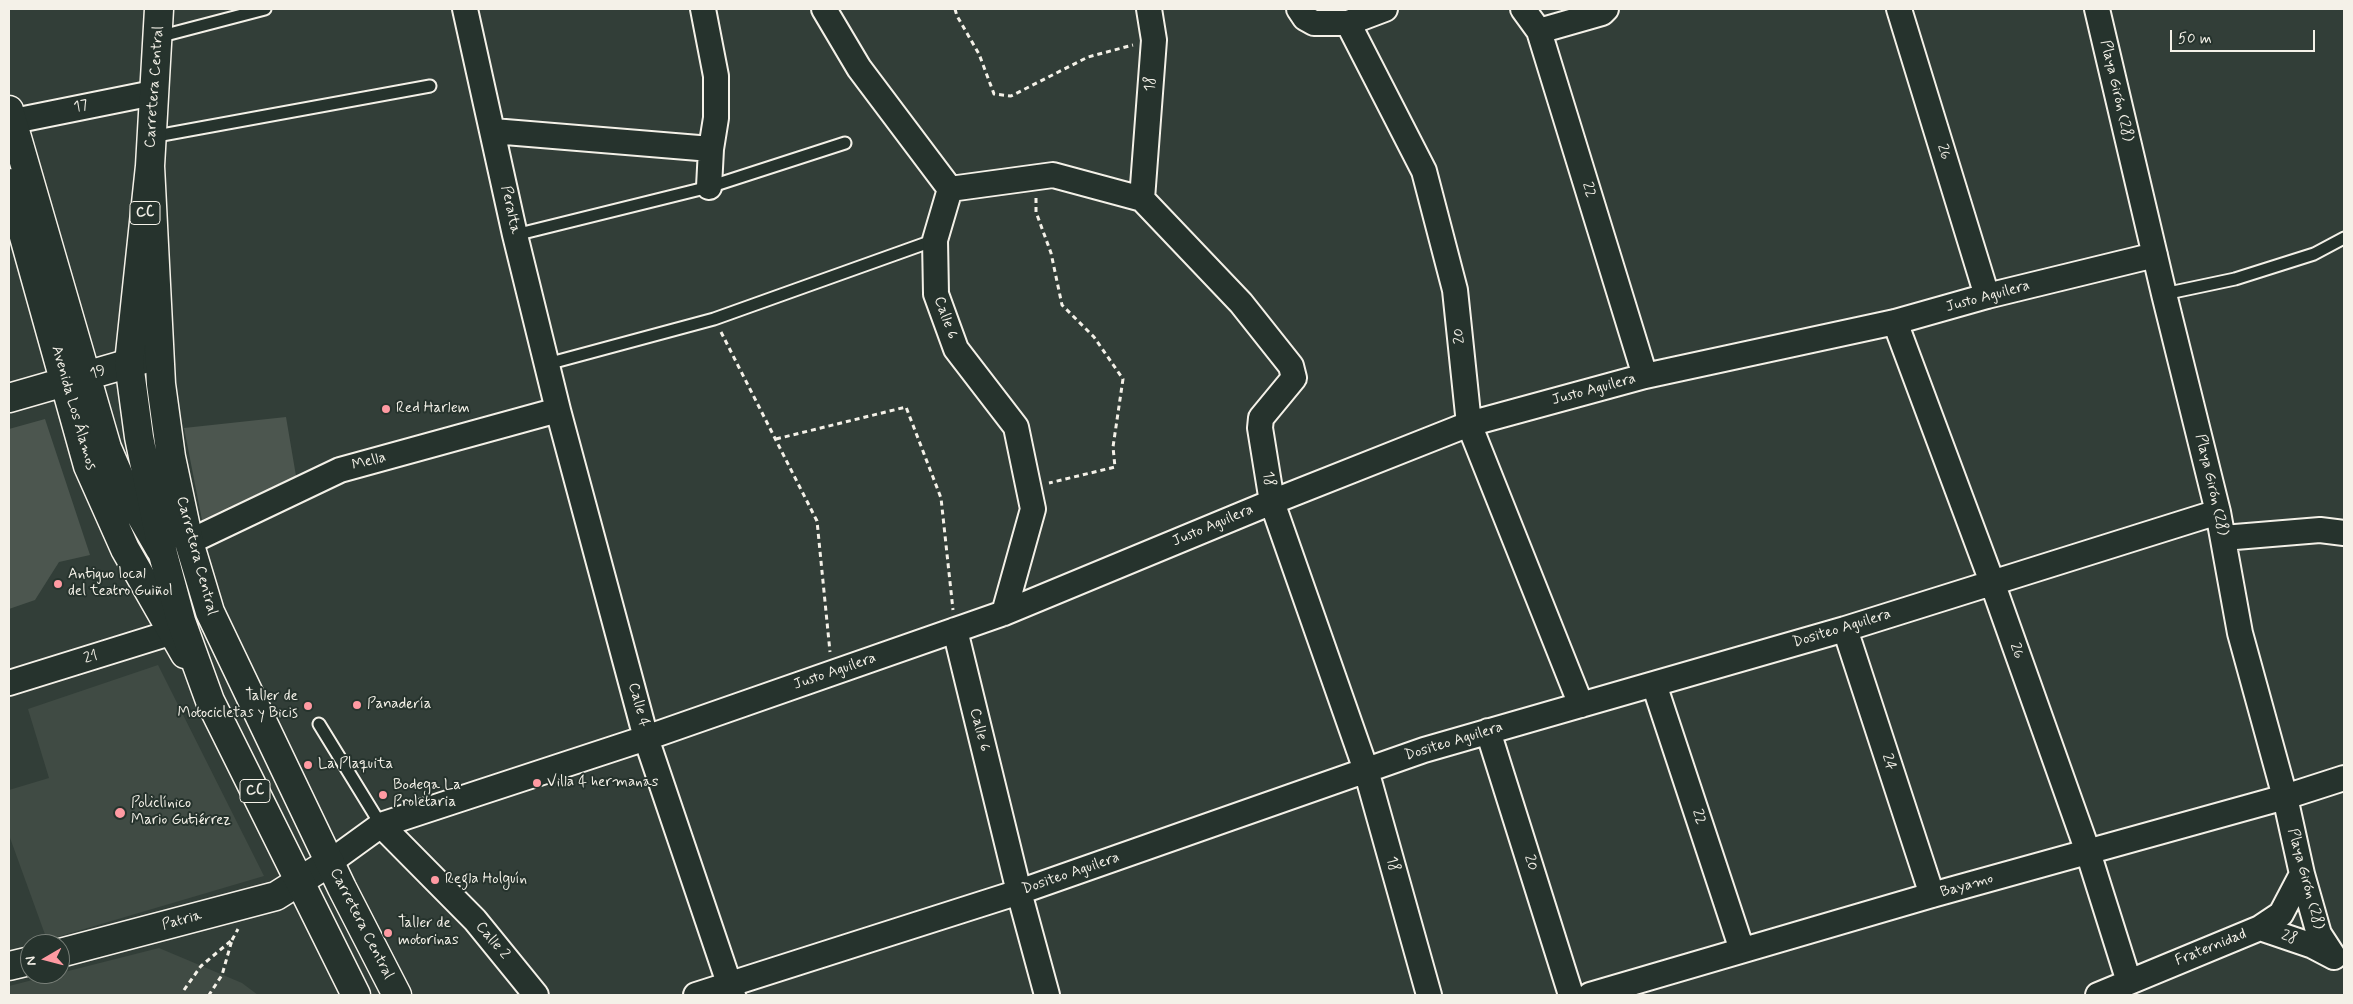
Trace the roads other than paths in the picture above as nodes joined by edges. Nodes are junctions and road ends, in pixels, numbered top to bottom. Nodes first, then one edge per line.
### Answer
1 (159, 9) edge
2 (265, 9) edge
3 (466, 9) edge
4 (703, 9) edge
5 (824, 9) edge
6 (1149, 9) edge
7 (1299, 9) edge
8 (1385, 9) edge
9 (1523, 9) edge
10 (1606, 9) edge
11 (1899, 9) edge
12 (2097, 9) edge
13 (1348, 23) junction
14 (1539, 31) junction
15 (158, 37) junction
16 (430, 86) dead end
17 (153, 93) junction
18 (10, 118) edge
19 (493, 131) junction
20 (151, 136) junction
21 (845, 143) dead end
22 (711, 148) junction
23 (150, 166) junction
24 (9, 183) edge
25 (709, 187) junction
26 (950, 189) junction
27 (1142, 199) junction
28 (515, 235) junction
29 (2344, 238) edge
30 (935, 240) junction
31 (2155, 256) junction
32 (2164, 294) junction
33 (1987, 296) junction
34 (1895, 322) junction
35 (158, 355) junction
36 (129, 363) junction
37 (547, 364) junction
38 (1645, 376) junction
39 (76, 380) junction
40 (9, 398) edge
41 (558, 410) junction
42 (1469, 424) junction
43 (1272, 502) junction
44 (2218, 512) junction
45 (2344, 533) edge
46 (2223, 538) junction
47 (190, 542) junction
48 (163, 554) junction
49 (1992, 582) junction
50 (210, 612) junction
51 (1004, 613) junction
52 (1845, 629) junction
53 (954, 630) junction
54 (173, 632) junction
55 (9, 683) edge
56 (1654, 684) junction
57 (210, 701) junction
58 (1581, 705) junction
59 (319, 724) dead end
60 (1488, 731) junction
61 (646, 738) junction
62 (1366, 770) junction
63 (2344, 778) edge
64 (2285, 797) junction
65 (381, 825) junction
66 (2088, 852) junction
67 (330, 862) junction
68 (2302, 874) junction
69 (300, 881) junction
70 (1019, 892) junction
71 (1932, 895) junction
72 (2260, 928) junction
73 (70, 950) edge
74 (1742, 950) junction
75 (2339, 960) edge
76 (2129, 982) junction
77 (732, 990) edge
78 (356, 995) edge
79 (397, 995) edge
80 (536, 995) edge
81 (696, 995) edge
82 (1047, 995) edge
83 (1430, 995) edge
84 (1571, 995) edge
85 (1590, 995) edge
86 (2098, 995) edge

1 - 15 main road, Carretera Central / CC
2 - 15 lane
3 - 19 street, Peralta
4 - 22 street
5 - 26 street
6 - 27 street, 18
7 - 13 street
8 - 13 street
9 - 14 street, 22
10 - 14 street
11 - 33 street, 26
12 - 31 street, Playa Girón (28)
13 - 42 street, 20
14 - 38 street, 22
15 - 17 main road, Carretera Central / CC
16 - 20 lane
17 - 18 street, 17
17 - 20 main road, Carretera Central / CC
18 - 39 main road, Avenida Los Álamos
19 - 22 street
19 - 28 street, Peralta
20 - 23 main road, Carretera Central / CC
21 - 25 lane
22 - 25 street
23 - 35 main road, Carretera Central / CC
23 - 36 main road, Carretera Central / CC
24 - 39 main road, Avenida Los Álamos
25 - 28 lane
26 - 27 street
26 - 30 street, Calle 6
27 - 43 street, 18
28 - 37 street, Peralta
29 - 32 lane
30 - 37 lane
30 - 51 street, Calle 6
31 - 32 street, Playa Girón (28)
31 - 33 street, Justo Aguilera
32 - 44 street, Playa Girón (28)
33 - 34 street, Justo Aguilera
34 - 38 street, Justo Aguilera
34 - 49 street, 26
35 - 36 main road, 19
35 - 47 main road, Carretera Central / CC
36 - 39 main road, 19
36 - 48 main road, Carretera Central / CC
37 - 41 street, Peralta
38 - 42 street, Justo Aguilera
39 - 40 main road, 19
39 - 48 main road, Avenida Los Álamos
39 - 54 main road, Avenida Los Álamos
41 - 47 street, Mella
41 - 61 street, Calle 4
42 - 43 street, Justo Aguilera
42 - 58 street, 20
43 - 51 street, Justo Aguilera
43 - 62 street, 18
44 - 46 street, Playa Girón (28)
44 - 49 street, Dositeo Aguilera
45 - 46 street
46 - 64 street, Playa Girón (28)
47 - 50 main road, Carretera Central / CC
48 - 50 main road
48 - 57 main road, Carretera Central / CC
49 - 52 street, Dositeo Aguilera
49 - 66 street, 26
50 - 67 main road, Carretera Central / CC
51 - 53 street, Justo Aguilera
52 - 56 street, Dositeo Aguilera
52 - 71 street, 24
53 - 61 street, Justo Aguilera
53 - 70 street, Calle 6
54 - 55 street, 21
54 - 57 main road, Avenida Los Álamos
56 - 58 street, Dositeo Aguilera
56 - 74 street, 22
57 - 69 main road, Carretera Central / CC
58 - 60 street, Dositeo Aguilera
59 - 65 lane
60 - 62 street, Dositeo Aguilera
60 - 84 street, 20
61 - 65 street, Justo Aguilera
61 - 77 street, Calle 4
62 - 70 street, Dositeo Aguilera
62 - 83 street, 18
63 - 64 street, Bayamo
64 - 66 street, Bayamo
64 - 68 street, Playa Girón (28)
65 - 67 street, Justo Aguilera
65 - 80 street, Calle 2
66 - 71 street, Bayamo
66 - 76 street, 26
67 - 69 main road, Justo Aguilera
67 - 79 main road, Carretera Central / CC
68 - 72 street, Fraternidad
68 - 75 street, Playa Girón (28)
69 - 73 main road, Patria
69 - 78 main road, Carretera Central / CC
70 - 77 street, Dositeo Aguilera
70 - 82 street, Calle 6
71 - 74 street, Bayamo
72 - 75 street, 28
72 - 76 street, Fraternidad
74 - 85 street, Bayamo
76 - 86 street, Fraternidad
77 - 81 street, Dositeo Aguilera

